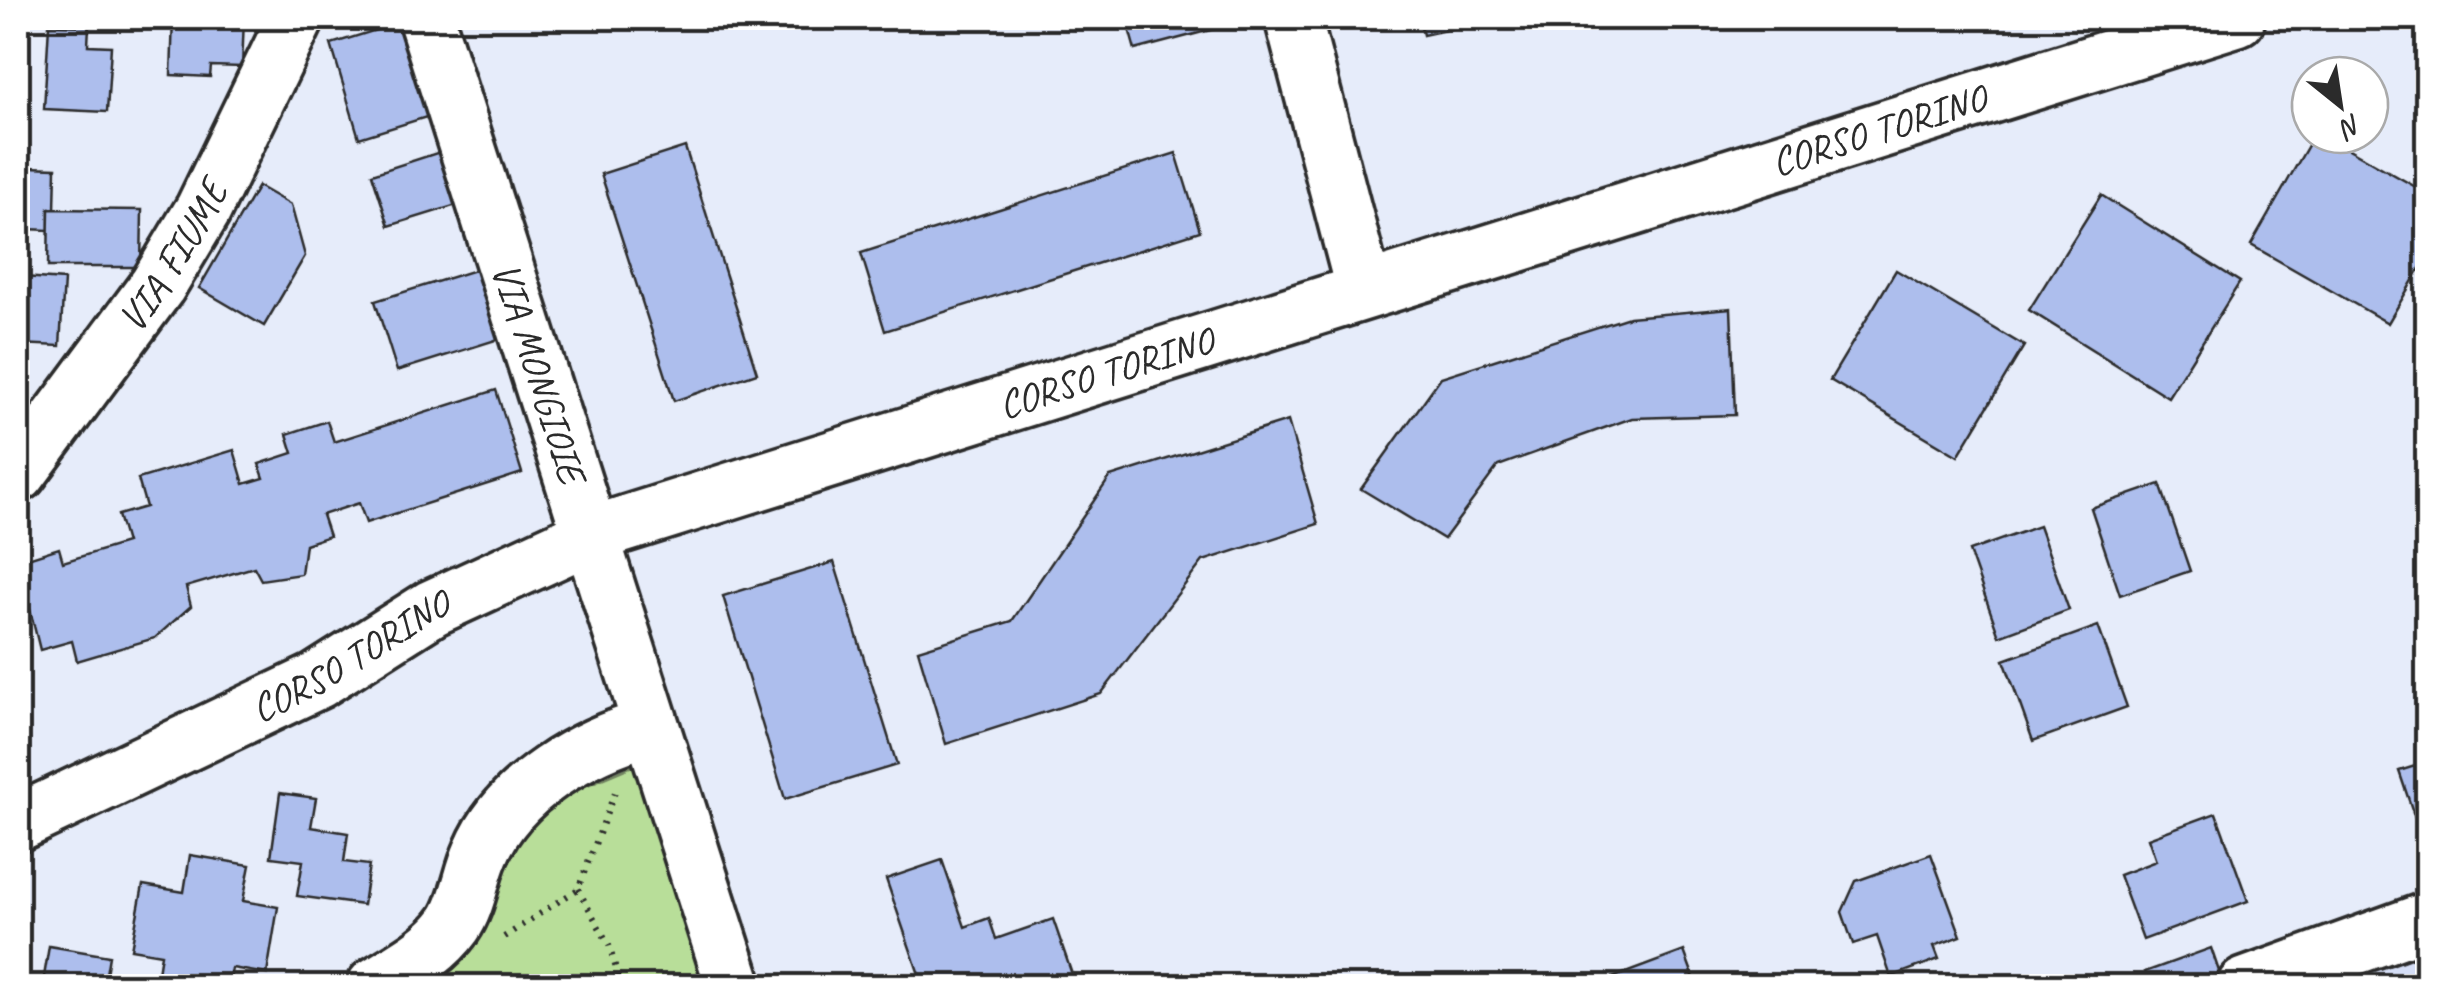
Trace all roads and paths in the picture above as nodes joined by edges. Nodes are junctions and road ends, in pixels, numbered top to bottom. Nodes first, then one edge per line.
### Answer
1 (296, 18) edge
2 (426, 18) edge
3 (1292, 18) edge
4 (2237, 18) edge
5 (1364, 290) junction
6 (18, 474) edge
7 (593, 534) junction
8 (644, 728) junction
9 (18, 823) edge
10 (2428, 920) edge
11 (375, 986) edge
12 (621, 986) edge
13 (734, 986) edge
14 (2245, 986) edge

1 - 6 street, VIA FIUME
2 - 7 street, VIA MONGIOIE
3 - 5 street
4 - 5 street, CORSO TORINO
5 - 7 street, CORSO TORINO
7 - 8 street, VIA MONGIOIE
7 - 9 street, CORSO TORINO
8 - 11 street
8 - 12 path
8 - 13 street, VIA MONGIOIE
10 - 14 street

